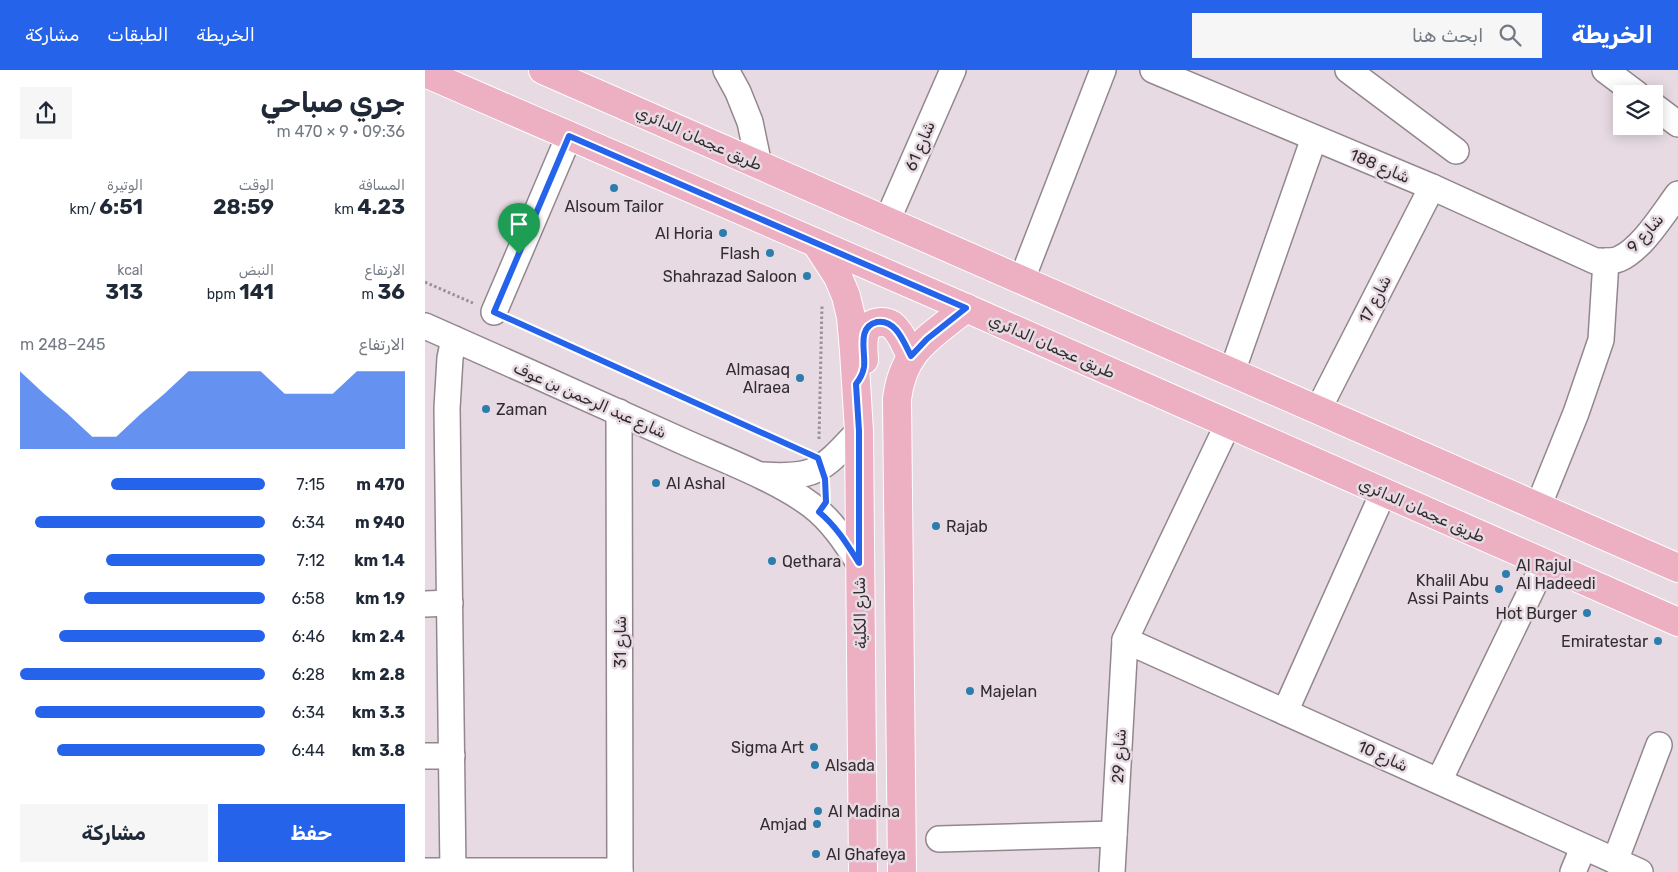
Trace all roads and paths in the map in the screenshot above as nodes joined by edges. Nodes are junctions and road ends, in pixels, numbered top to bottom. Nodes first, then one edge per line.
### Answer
1 (543, 70) edge
2 (726, 70) edge
3 (953, 70) edge
4 (1103, 70) edge
5 (1153, 70) edge
6 (1348, 70) edge
7 (1605, 70) edge
8 (425, 72) edge
9 (1625, 85) edge
10 (1663, 113) edge
11 (1678, 124) edge
12 (569, 136) junction
13 (1314, 138) junction
14 (1456, 151) dead end
15 (759, 165) junction
16 (1432, 188) junction
17 (1678, 194) edge
18 (887, 221) junction
19 (816, 243) junction
20 (1606, 261) junction
21 (1022, 279) junction
22 (425, 282) edge
23 (846, 296) junction
24 (966, 308) junction
25 (494, 312) junction
26 (425, 326) edge
27 (454, 339) junction
28 (911, 356) junction
29 (1232, 372) junction
30 (856, 384) junction
31 (1319, 410) junction
32 (619, 412) junction
33 (1228, 424) junction
34 (859, 431) junction
35 (819, 463) junction
36 (755, 474) junction
37 (1383, 493) junction
38 (1538, 506) junction
39 (1678, 546) edge
40 (1638, 551) junction
41 (859, 563) junction
42 (1544, 564) junction
43 (1678, 568) edge
44 (450, 603) junction
45 (425, 604) edge
46 (1678, 622) edge
47 (1125, 640) junction
48 (1285, 712) junction
49 (1659, 745) dead end
50 (425, 756) edge
51 (452, 756) junction
52 (1439, 781) junction
53 (1114, 834) junction
54 (939, 839) dead end
55 (1583, 848) junction
56 (1615, 861) junction
57 (425, 871) edge
58 (453, 871) edge
59 (620, 871) edge
60 (863, 872) edge
61 (902, 872) edge
62 (1112, 872) edge
63 (1573, 872) edge
64 (1640, 872) edge

1 - 15 main road, طريق عجمان الدائري
2 - 15 street
3 - 18 street, شارع 61
4 - 21 street
5 - 13 street, شارع 188
6 - 14 street
7 - 9 street
8 - 12 main road, طريق عجمان الدائري
10 - 11 street
12 - 19 main road, طريق عجمان الدائري
12 - 25 street
13 - 16 street, شارع 188
13 - 29 street
15 - 18 main road, طريق عجمان الدائري
16 - 20 street, شارع 188
16 - 31 street, شارع 17
17 - 20 street, شارع 9
18 - 21 main road, طريق عجمان الدائري
19 - 23 main road, شارع الكلية
19 - 24 main road, طريق عجمان الدائري
20 - 38 street
21 - 29 main road, طريق عجمان الدائري
22 - 25 path
23 - 30 main road, شارع الكلية
23 - 35 path
24 - 28 main road
24 - 33 main road, طريق عجمان الدائري
25 - 35 path
26 - 27 street, شارع عبد الرحمن بن عوف
27 - 32 street, شارع عبد الرحمن بن عوف
27 - 44 street
28 - 30 main road
28 - 61 main road
29 - 31 main road, طريق عجمان الدائري
30 - 34 main road, شارع الكلية
31 - 38 main road, طريق عجمان الدائري
32 - 36 street, شارع عبد الرحمن بن عوف
32 - 59 street, شارع 31
33 - 37 main road, طريق عجمان الدائري
33 - 47 street
34 - 35 street, شارع عبد الرحمن بن عوف
34 - 41 main road, شارع الكلية
35 - 36 street, شارع عبد الرحمن بن عوف
36 - 41 street, شارع عبد الرحمن بن عوف
37 - 42 main road, طريق عجمان الدائري
37 - 48 street
38 - 40 main road, طريق عجمان الدائري
39 - 40 main road
40 - 43 main road, طريق عجمان الدائري
41 - 60 main road, شارع الكلية
42 - 46 main road, طريق عجمان الدائري
42 - 52 street
44 - 45 street
44 - 51 street
47 - 48 street, شارع 10
47 - 53 street, شارع 29
48 - 52 street, شارع 10
49 - 56 street
50 - 51 street
51 - 58 street
52 - 55 street, شارع 10
53 - 54 street
53 - 62 street, شارع 29
55 - 56 street, شارع 10
55 - 63 street
56 - 64 street, شارع 10
57 - 58 street
58 - 59 street

